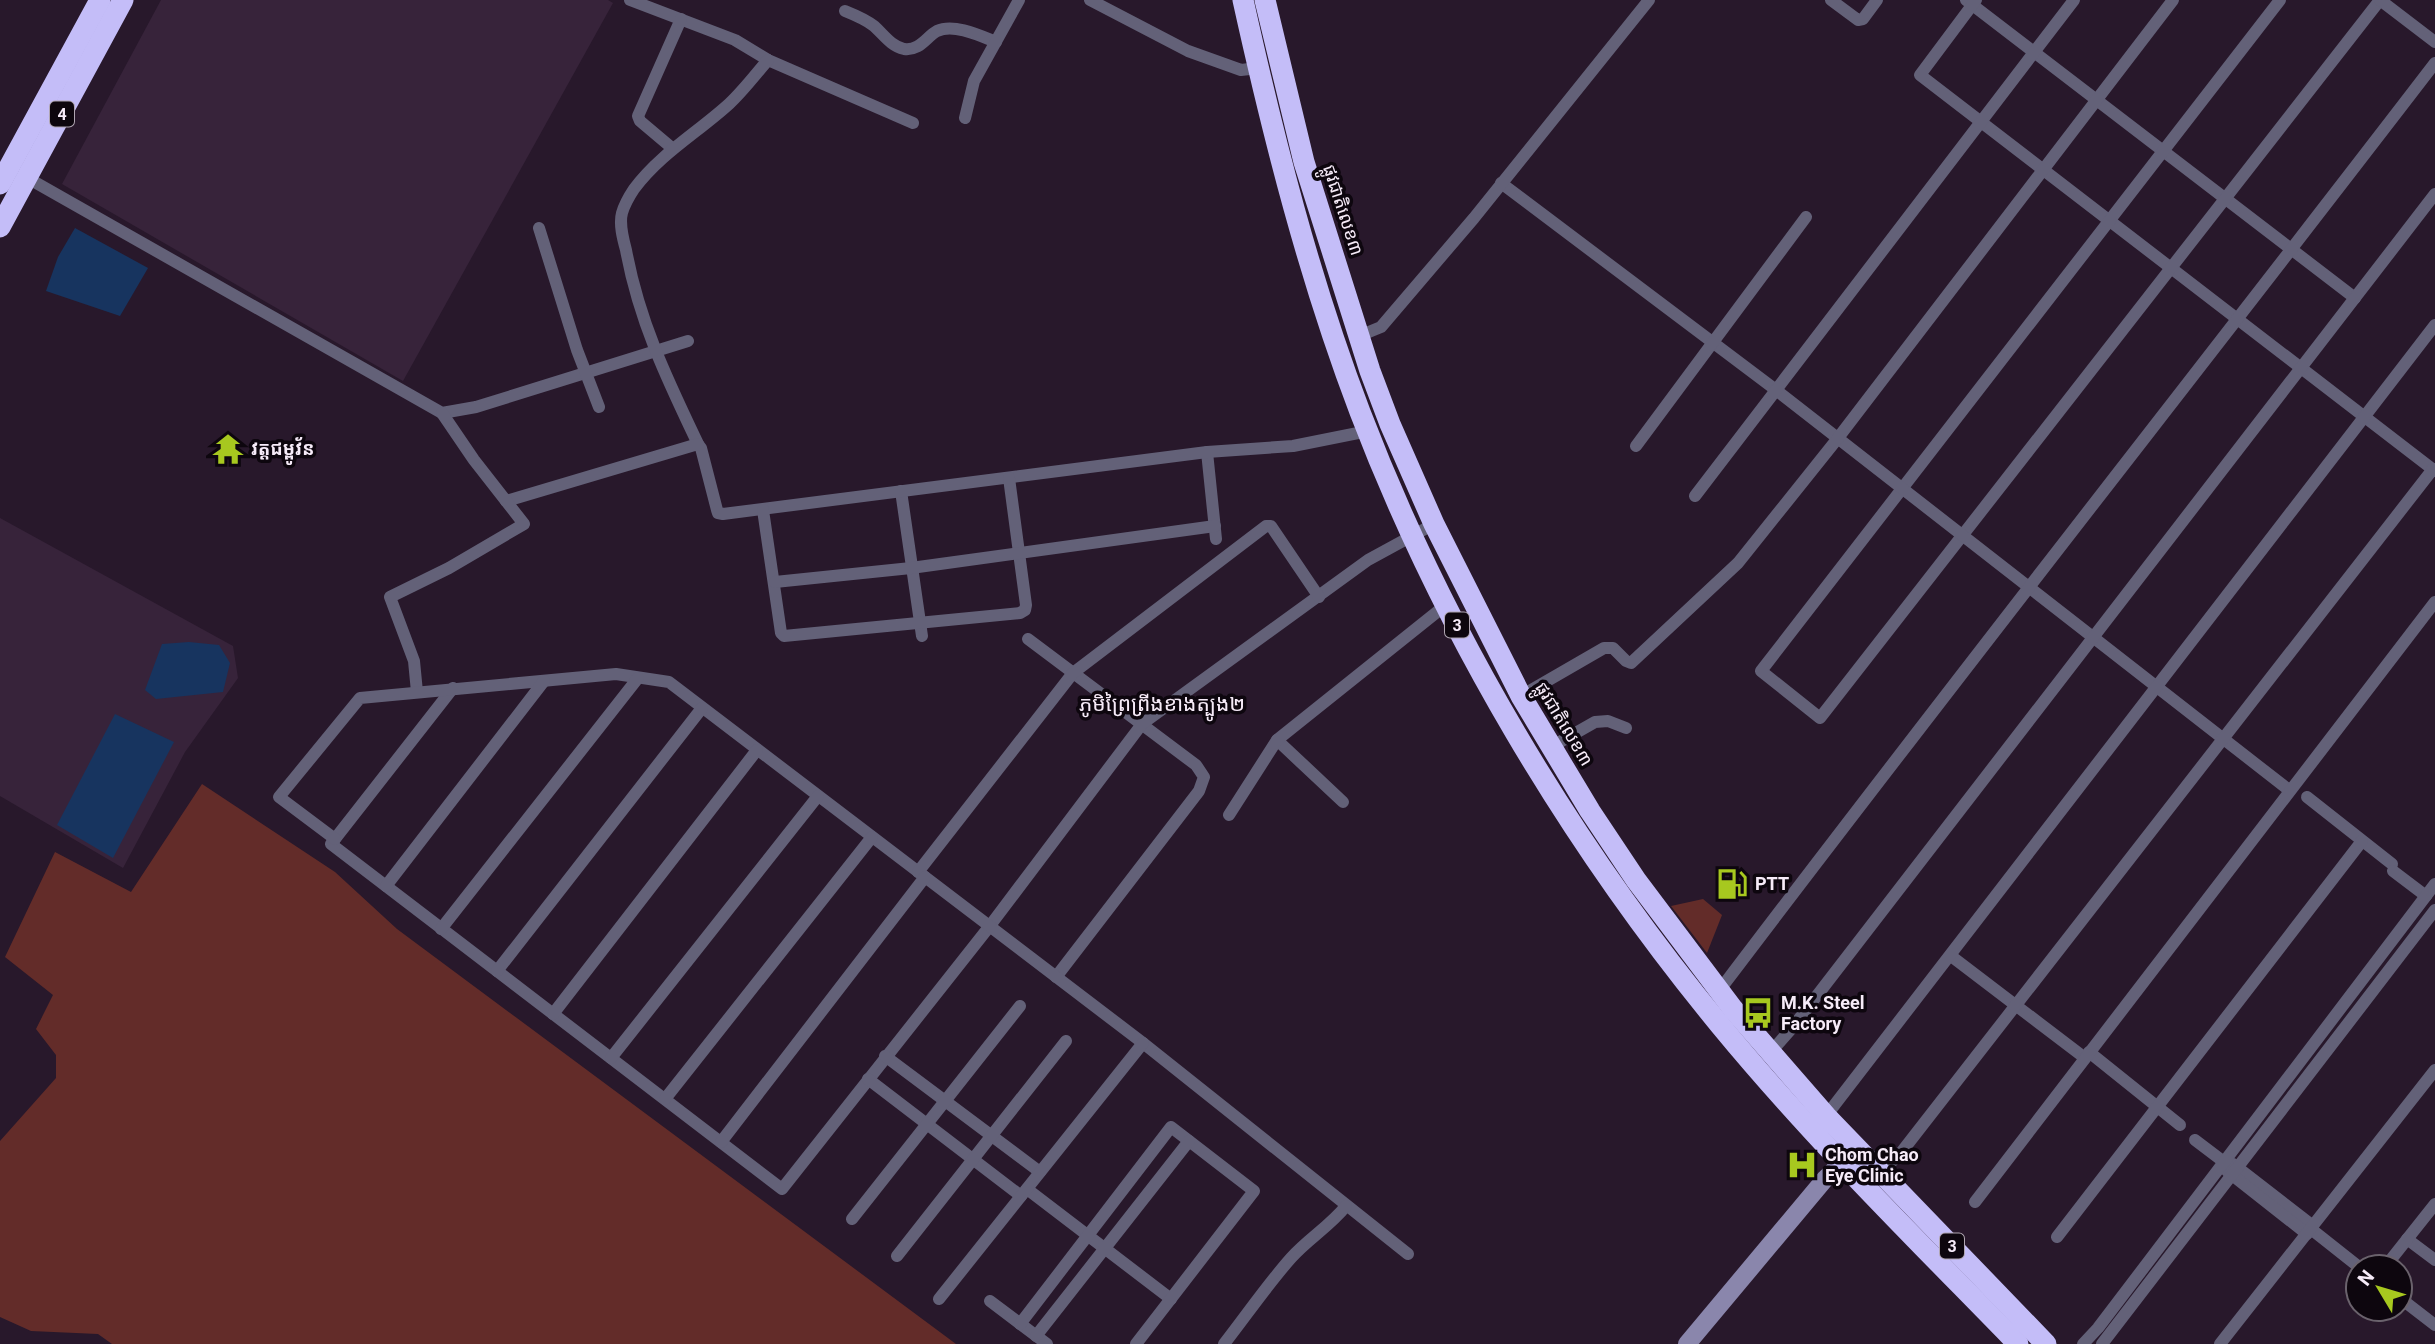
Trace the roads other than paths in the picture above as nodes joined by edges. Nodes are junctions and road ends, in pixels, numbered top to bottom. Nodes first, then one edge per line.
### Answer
1 (100, 0) edge
2 (123, 0) edge
3 (630, 0) edge
4 (1019, 0) edge
5 (1090, 0) edge
6 (1243, 0) edge
7 (1265, 0) edge
8 (1649, 0) edge
9 (1831, 0) edge
10 (1877, 0) edge
11 (2074, 0) edge
12 (2173, 0) edge
13 (2280, 0) edge
14 (2380, 0) edge
15 (1971, 2) edge
16 (845, 10) dead end
17 (681, 19) junction
18 (996, 42) junction
19 (2435, 42) edge
20 (2034, 52) junction
21 (768, 60) junction
22 (2435, 63) edge
23 (1258, 68) junction
24 (2096, 100) junction
25 (965, 118) dead end
26 (1981, 122) junction
27 (913, 124) dead end
28 (672, 148) junction
29 (2162, 151) junction
30 (2043, 169) junction
31 (12, 176) edge
32 (1501, 184) junction
33 (2435, 194) edge
34 (2225, 199) junction
35 (1806, 217) dead end
36 (2109, 219) junction
37 (0, 227) edge
38 (539, 228) dead end
39 (2292, 250) junction
40 (2171, 267) junction
41 (2355, 298) junction
42 (2239, 319) junction
43 (2435, 326) edge
44 (1359, 337) junction
45 (688, 341) dead end
46 (1713, 342) junction
47 (654, 351) junction
48 (2302, 367) junction
49 (586, 373) junction
50 (1776, 390) junction
51 (599, 407) dead end
52 (442, 414) junction
53 (2365, 417) junction
54 (1368, 431) junction
55 (1838, 438) junction
56 (698, 444) junction
57 (1636, 446) dead end
58 (1207, 452) junction
59 (2434, 470) edge
60 (1009, 478) junction
61 (1902, 488) junction
62 (901, 491) junction
63 (1695, 496) dead end
64 (506, 501) junction
65 (763, 510) junction
66 (1434, 524) junction
67 (1413, 535) junction
68 (1963, 535) junction
69 (1018, 552) junction
70 (911, 568) junction
71 (775, 582) junction
72 (2028, 587) junction
73 (1319, 597) junction
74 (2435, 602) edge
75 (1447, 604) junction
76 (918, 622) junction
77 (922, 636) dead end
78 (2094, 638) junction
79 (1028, 639) dead end
80 (1073, 673) junction
81 (638, 678) junction
82 (544, 681) junction
83 (2157, 687) junction
84 (453, 688) junction
85 (417, 692) junction
86 (1521, 696) junction
87 (702, 708) junction
88 (1142, 724) junction
89 (1626, 728) dead end
90 (2224, 739) junction
91 (1277, 740) junction
92 (1550, 747) junction
93 (757, 750) junction
94 (2290, 790) junction
95 (818, 796) junction
96 (2307, 797) dead end
97 (1343, 802) dead end
98 (1228, 815) dead end
99 (872, 837) junction
100 (335, 839) junction
101 (2362, 841) junction
102 (921, 875) junction
103 (386, 886) junction
104 (2430, 894) edge
105 (2435, 909) edge
106 (989, 927) junction
107 (442, 929) junction
108 (1951, 956) junction
109 (497, 971) junction
110 (1056, 977) junction
111 (1719, 991) junction
112 (1020, 1006) dead end
113 (2016, 1006) junction
114 (553, 1014) junction
115 (1066, 1041) dead end
116 (1143, 1043) junction
117 (1770, 1053) junction
118 (2087, 1055) junction
119 (885, 1056) junction
120 (611, 1058) junction
121 (2435, 1070) edge
122 (868, 1079) junction
123 (664, 1099) junction
124 (945, 1101) junction
125 (2158, 1108) junction
126 (1826, 1116) junction
127 (927, 1124) junction
128 (2180, 1125) dead end
129 (991, 1136) junction
130 (2195, 1140) dead end
131 (1189, 1141) junction
132 (721, 1142) junction
133 (1850, 1155) junction
134 (973, 1159) junction
135 (2224, 1162) junction
136 (2235, 1171) junction
137 (1040, 1172) junction
138 (1873, 1179) junction
139 (1024, 1192) junction
140 (1975, 1202) dead end
141 (2435, 1204) edge
142 (1346, 1206) junction
143 (852, 1219) dead end
144 (2310, 1230) junction
145 (1088, 1235) junction
146 (2057, 1237) dead end
147 (2407, 1239) junction
148 (1105, 1248) junction
149 (2396, 1253) edge
150 (1408, 1254) dead end
151 (897, 1256) dead end
152 (2344, 1256) edge
153 (2435, 1260) edge
154 (939, 1299) dead end
155 (1171, 1299) junction
156 (990, 1301) dead end
157 (2414, 1309) edge
158 (1020, 1324) junction
159 (2435, 1325) edge
160 (1042, 1340) edge
161 (1136, 1344) edge
162 (1224, 1344) edge
163 (1687, 1344) edge
164 (2018, 1344) edge
165 (2046, 1344) edge
166 (2083, 1344) edge
167 (2102, 1344) edge
168 (2220, 1344) edge

1 - 31 highway, 4
2 - 31 highway, 4
3 - 17 street
4 - 18 street
5 - 23 street
6 - 23 highway, ផ្លូវជាតិលេខ៣ / 3
7 - 44 highway, ផ្លូវជាតិលេខ៣ / 3
8 - 32 street
9 - 10 street
11 - 20 street
12 - 24 street
13 - 29 street
14 - 19 street
14 - 34 street
15 - 20 street
15 - 26 street
16 - 18 street
17 - 21 street
17 - 28 street
18 - 25 street
20 - 24 street
20 - 26 street
21 - 27 street
21 - 28 street
22 - 39 street
23 - 54 highway, ផ្លូវជាតិលេខ៣ / 3
24 - 29 street
24 - 30 street
26 - 30 street
26 - 50 street
28 - 47 street
29 - 34 street
29 - 36 street
30 - 36 street
30 - 55 street
31 - 37 highway, 4
31 - 52 street
32 - 44 street
32 - 46 street
33 - 41 street
34 - 39 street
34 - 40 street
35 - 46 street
36 - 40 street
36 - 61 street
38 - 49 street
39 - 41 street
39 - 42 street
40 - 42 street
40 - 68 street
41 - 48 street
42 - 48 street
42 - 72 street
43 - 53 street
44 - 66 highway, ផ្លូវជាតិលេខ៣ / 3
45 - 47 street
46 - 50 street
46 - 57 street
47 - 49 street
47 - 56 street
48 - 53 street
48 - 78 street
49 - 51 street
49 - 52 street
50 - 55 street
50 - 63 street
52 - 64 street
53 - 59 street
53 - 83 street
54 - 58 street
54 - 67 highway, ផ្លូវជាតិលេខ៣ / 3
55 - 61 street
55 - 86 street
56 - 64 street
56 - 65 street
58 - 60 street
58 - 69 street
59 - 90 street
60 - 62 street
60 - 69 street
61 - 68 street
61 - 68 street
62 - 65 street
62 - 70 street
64 - 85 street
65 - 71 street
66 - 67 street
66 - 86 highway, ផ្លូវជាតិលេខ៣ / 3
67 - 73 street
67 - 75 highway, ផ្លូវជាតិលេខ៣ / 3
68 - 72 street
69 - 70 street
69 - 76 street
70 - 71 street
70 - 76 street
71 - 76 street
72 - 78 street
72 - 111 street
73 - 80 street
73 - 88 street
74 - 94 street
75 - 91 street
75 - 133 highway, ផ្លូវជាតិលេខ៣ / 3
76 - 77 street
78 - 83 street
78 - 117 street
79 - 80 street
80 - 88 street
80 - 102 street
81 - 82 street
81 - 87 street
81 - 107 street
82 - 84 street
82 - 103 street
83 - 90 street
83 - 108 street
84 - 85 street
84 - 100 street
85 - 100 street
86 - 92 highway, ផ្លូវជាតិលេខ៣ / 3
87 - 93 street
87 - 109 street
88 - 106 street
88 - 110 street
89 - 92 street
90 - 94 street
90 - 113 street
91 - 97 street
91 - 98 street
92 - 111 highway, ផ្លូវជាតិលេខ៣ / 3
93 - 95 street
93 - 114 street
94 - 118 street
95 - 99 street
95 - 120 street
96 - 101 street
99 - 102 street
99 - 123 street
100 - 103 street
101 - 104 street
101 - 125 street
102 - 106 street
102 - 132 street
103 - 107 street
104 - 105 street
104 - 135 street
105 - 136 street
106 - 110 street
106 - 119 street
107 - 109 street
108 - 113 street
108 - 126 street
109 - 114 street
110 - 116 street
111 - 117 highway, ផ្លូវជាតិលេខ៣ / 3
112 - 124 street
113 - 118 street
113 - 138 street
114 - 120 street
115 - 129 street
116 - 137 street
116 - 142 street
117 - 126 highway, ផ្លូវជាតិលេខ៣ / 3
118 - 125 street
118 - 140 street
119 - 122 street
119 - 124 street
120 - 123 street
121 - 144 street
122 - 127 street
122 - 132 street
123 - 132 street
124 - 127 street
124 - 129 street
125 - 128 street
125 - 146 street
126 - 133 highway, ផ្លូវជាតិលេខ៣ / 3
127 - 134 street
127 - 143 street
129 - 134 street
129 - 137 street
130 - 135 street
131 - 145 street
131 - 148 street
131 - 155 street
133 - 138 highway, ផ្លូវជាតិលេខ៣ / 3
133 - 163 street
134 - 139 street
134 - 151 street
135 - 136 street
135 - 166 street
136 - 144 street
136 - 167 street
137 - 139 street
138 - 164 highway, ផ្លូវជាតិលេខ៣ / 3
138 - 165 highway, ផ្លូវជាតិលេខ៣ / 3
139 - 145 street
139 - 154 street
141 - 147 street
142 - 150 street
142 - 162 street
144 - 152 street
144 - 168 street
145 - 148 street
145 - 158 street
147 - 149 street
147 - 153 street
148 - 155 street
148 - 160 street
155 - 161 street
156 - 158 street
157 - 159 street
158 - 160 street

